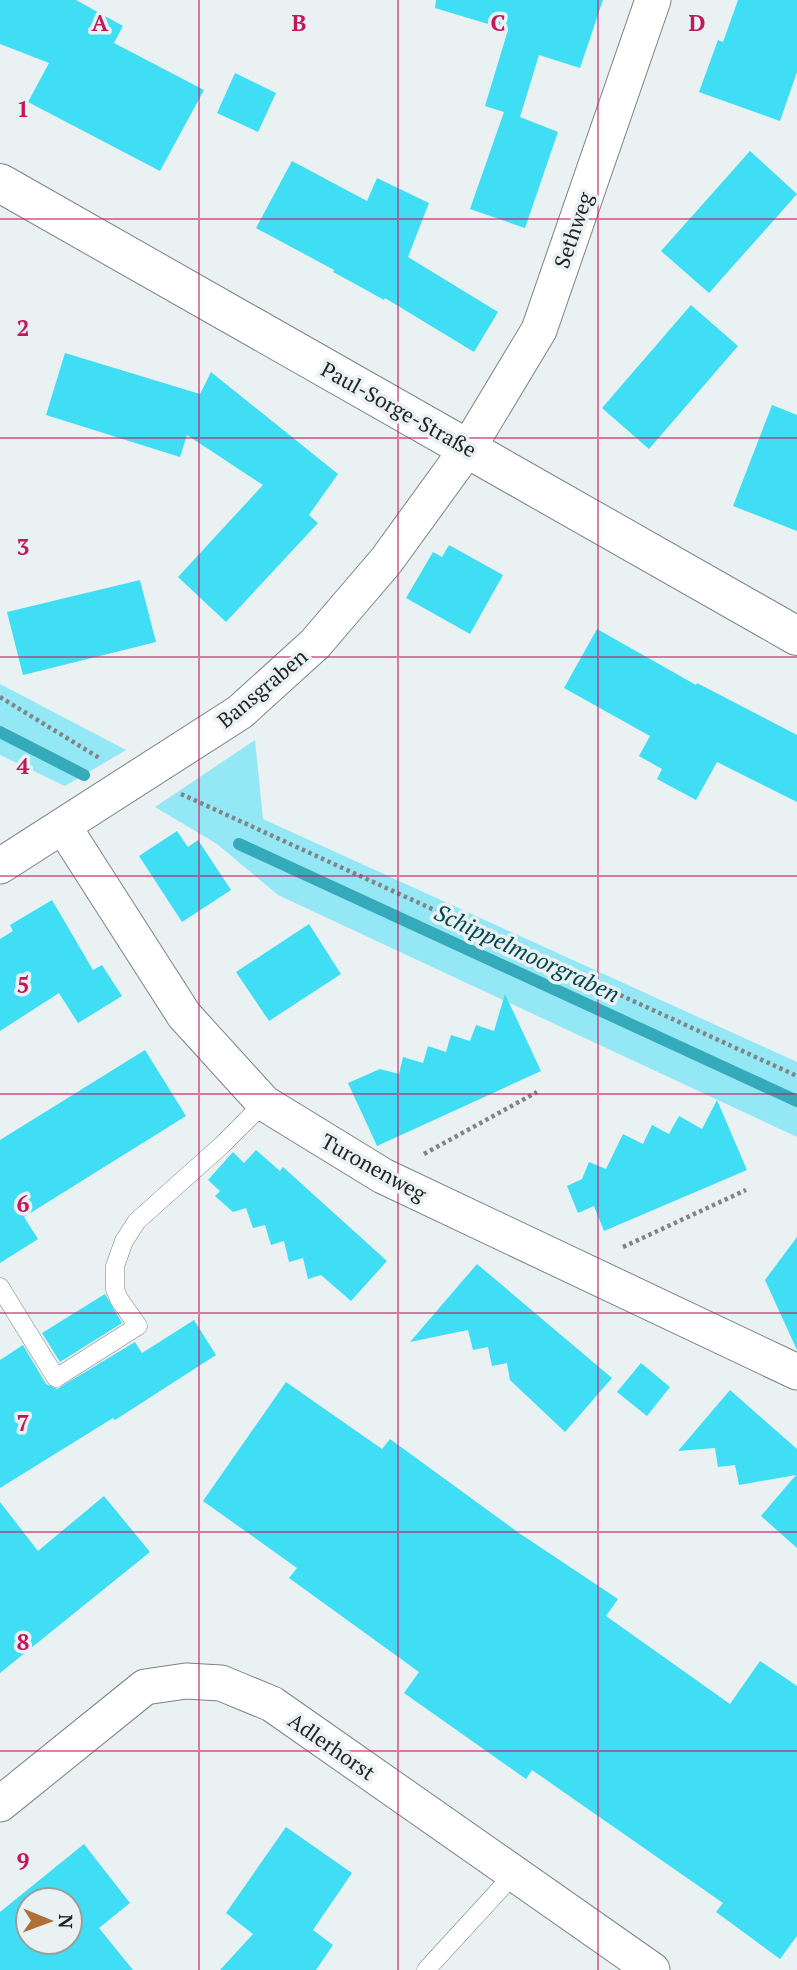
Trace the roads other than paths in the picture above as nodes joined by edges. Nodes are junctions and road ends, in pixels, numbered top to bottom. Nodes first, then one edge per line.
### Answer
1 (653, 0) edge
2 (0, 183) edge
3 (468, 448) junction
4 (797, 636) edge
5 (63, 826) junction
6 (0, 866) edge
7 (264, 1103) junction
8 (0, 1287) edge
9 (797, 1373) edge
10 (0, 1804) edge
11 (514, 1874) junction
12 (426, 1970) edge
13 (652, 1970) edge

1 - 3 street, Sethweg
2 - 3 street, Paul-Sorge-Straße
3 - 4 street, Paul-Sorge-Straße
3 - 5 street, Bansgraben
5 - 6 street, Bansgraben
5 - 7 street, Turonenweg
7 - 8 lane
7 - 9 street, Turonenweg
10 - 11 street, Adlerhorst
11 - 12 lane
11 - 13 street, Adlerhorst

